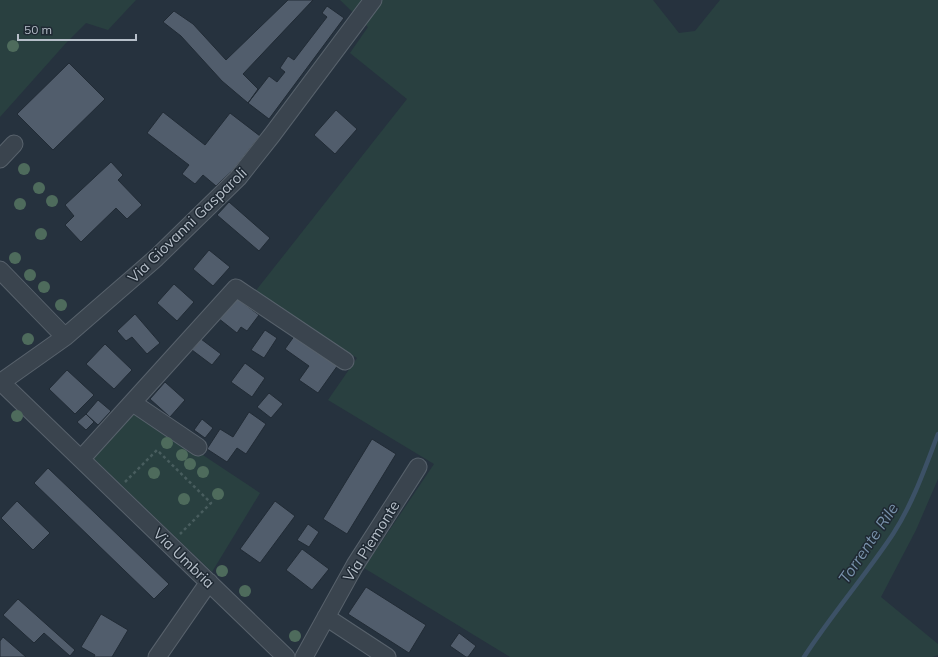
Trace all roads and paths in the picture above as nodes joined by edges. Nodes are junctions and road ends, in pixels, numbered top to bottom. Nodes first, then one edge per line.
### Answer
1 (373, 0) edge
2 (14, 144) dead end
3 (0, 159) edge
4 (0, 270) edge
5 (65, 336) junction
6 (345, 361) dead end
7 (1, 382) edge
8 (133, 403) junction
9 (198, 447) dead end
10 (81, 459) junction
11 (418, 467) dead end
12 (116, 492) junction
13 (169, 544) junction
14 (209, 582) junction
15 (326, 617) junction
16 (157, 657) edge
17 (286, 657) edge
18 (304, 657) edge
19 (387, 657) edge

1 - 5 street, Via Giovanni Gasparoli
2 - 3 street
4 - 5 street
5 - 7 street, Via Giovanni Gasparoli
6 - 8 street
7 - 10 street, Via Umbria
8 - 9 street
8 - 10 street
10 - 12 street, Via Umbria
11 - 15 street, Via Piemonte
12 - 13 street, Via Umbria
12 - 13 path
13 - 14 street, Via Umbria
14 - 16 street
14 - 17 street, Via Umbria
15 - 18 street, Via Piemonte
15 - 19 street

